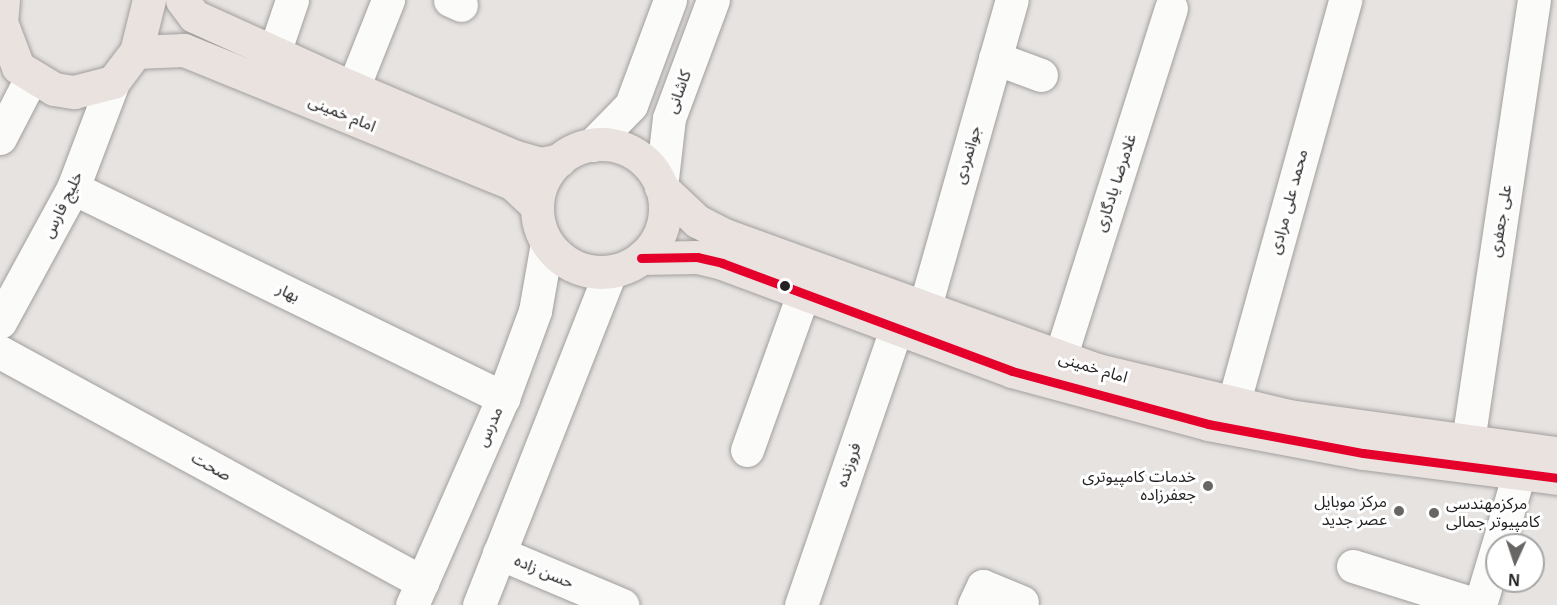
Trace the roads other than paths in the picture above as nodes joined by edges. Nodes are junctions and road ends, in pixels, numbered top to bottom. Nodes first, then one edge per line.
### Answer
1 (3, 0) edge
2 (149, 0) edge
3 (182, 0) edge
4 (292, 0) edge
5 (388, 0) edge
6 (670, 0) edge
7 (713, 0) edge
8 (1012, 0) edge
9 (1345, 0) edge
10 (1534, 0) edge
11 (1171, 8) dead end
12 (136, 52) junction
13 (274, 52) junction
14 (995, 58) junction
15 (14, 62) edge
16 (1041, 75) dead end
17 (113, 82) junction
18 (353, 88) junction
19 (0, 138) edge
20 (592, 145) junction
21 (560, 160) junction
22 (73, 188) junction
23 (661, 188) junction
24 (537, 206) junction
25 (548, 243) junction
26 (641, 258) junction
27 (610, 272) junction
28 (804, 292) junction
29 (910, 318) junction
30 (0, 322) edge
31 (0, 352) edge
32 (1060, 358) junction
33 (503, 398) junction
34 (1233, 405) junction
35 (1468, 441) junction
36 (747, 450) dead end
37 (1557, 453) edge
38 (1519, 473) junction
39 (1557, 478) edge
40 (1501, 533) edge
41 (499, 553) junction
42 (1353, 566) dead end
43 (1485, 585) edge
44 (417, 594) edge
45 (1022, 602) dead end
46 (479, 605) edge
47 (621, 605) edge
48 (801, 605) edge
49 (974, 605) edge
50 (1479, 605) edge

1 - 15 main road
2 - 12 main road
3 - 13 main road, امام خمینی
4 - 13 street
5 - 18 street
6 - 20 street
7 - 23 street, کاشانی
8 - 14 street, جوانمردی
9 - 34 street, محمد علی مرادی
10 - 35 street, علی جعفری
11 - 32 street, غلامرضا یادگاری
12 - 17 main road
12 - 24 main road, امام خمینی
13 - 18 main road, امام خمینی
14 - 16 street
14 - 29 street, جوانمردی
15 - 17 main road
15 - 19 street
17 - 22 street, خلیج فارس
18 - 21 main road, امام خمینی
20 - 21 main road
20 - 23 main road
21 - 24 main road
22 - 30 street, خلیج فارس
22 - 33 street, بهار
23 - 26 main road
23 - 29 main road, امام خمینی
24 - 25 main road
25 - 27 main road
25 - 33 street, مدرس
26 - 27 main road
26 - 28 main road, امام خمینی
27 - 41 street
28 - 29 main road, امام خمینی
28 - 36 street
29 - 32 main road, امام خمینی
29 - 38 main road, امام خمینی
29 - 48 street, فروزنده
31 - 44 street, صحت
32 - 34 main road, امام خمینی
33 - 44 street, مدرس
34 - 35 main road, امام خمینی
35 - 37 main road, امام خمینی
38 - 39 main road, امام خمینی
38 - 40 street
41 - 46 street
41 - 47 street, حسن زاده
42 - 50 street
43 - 50 street
45 - 49 street

